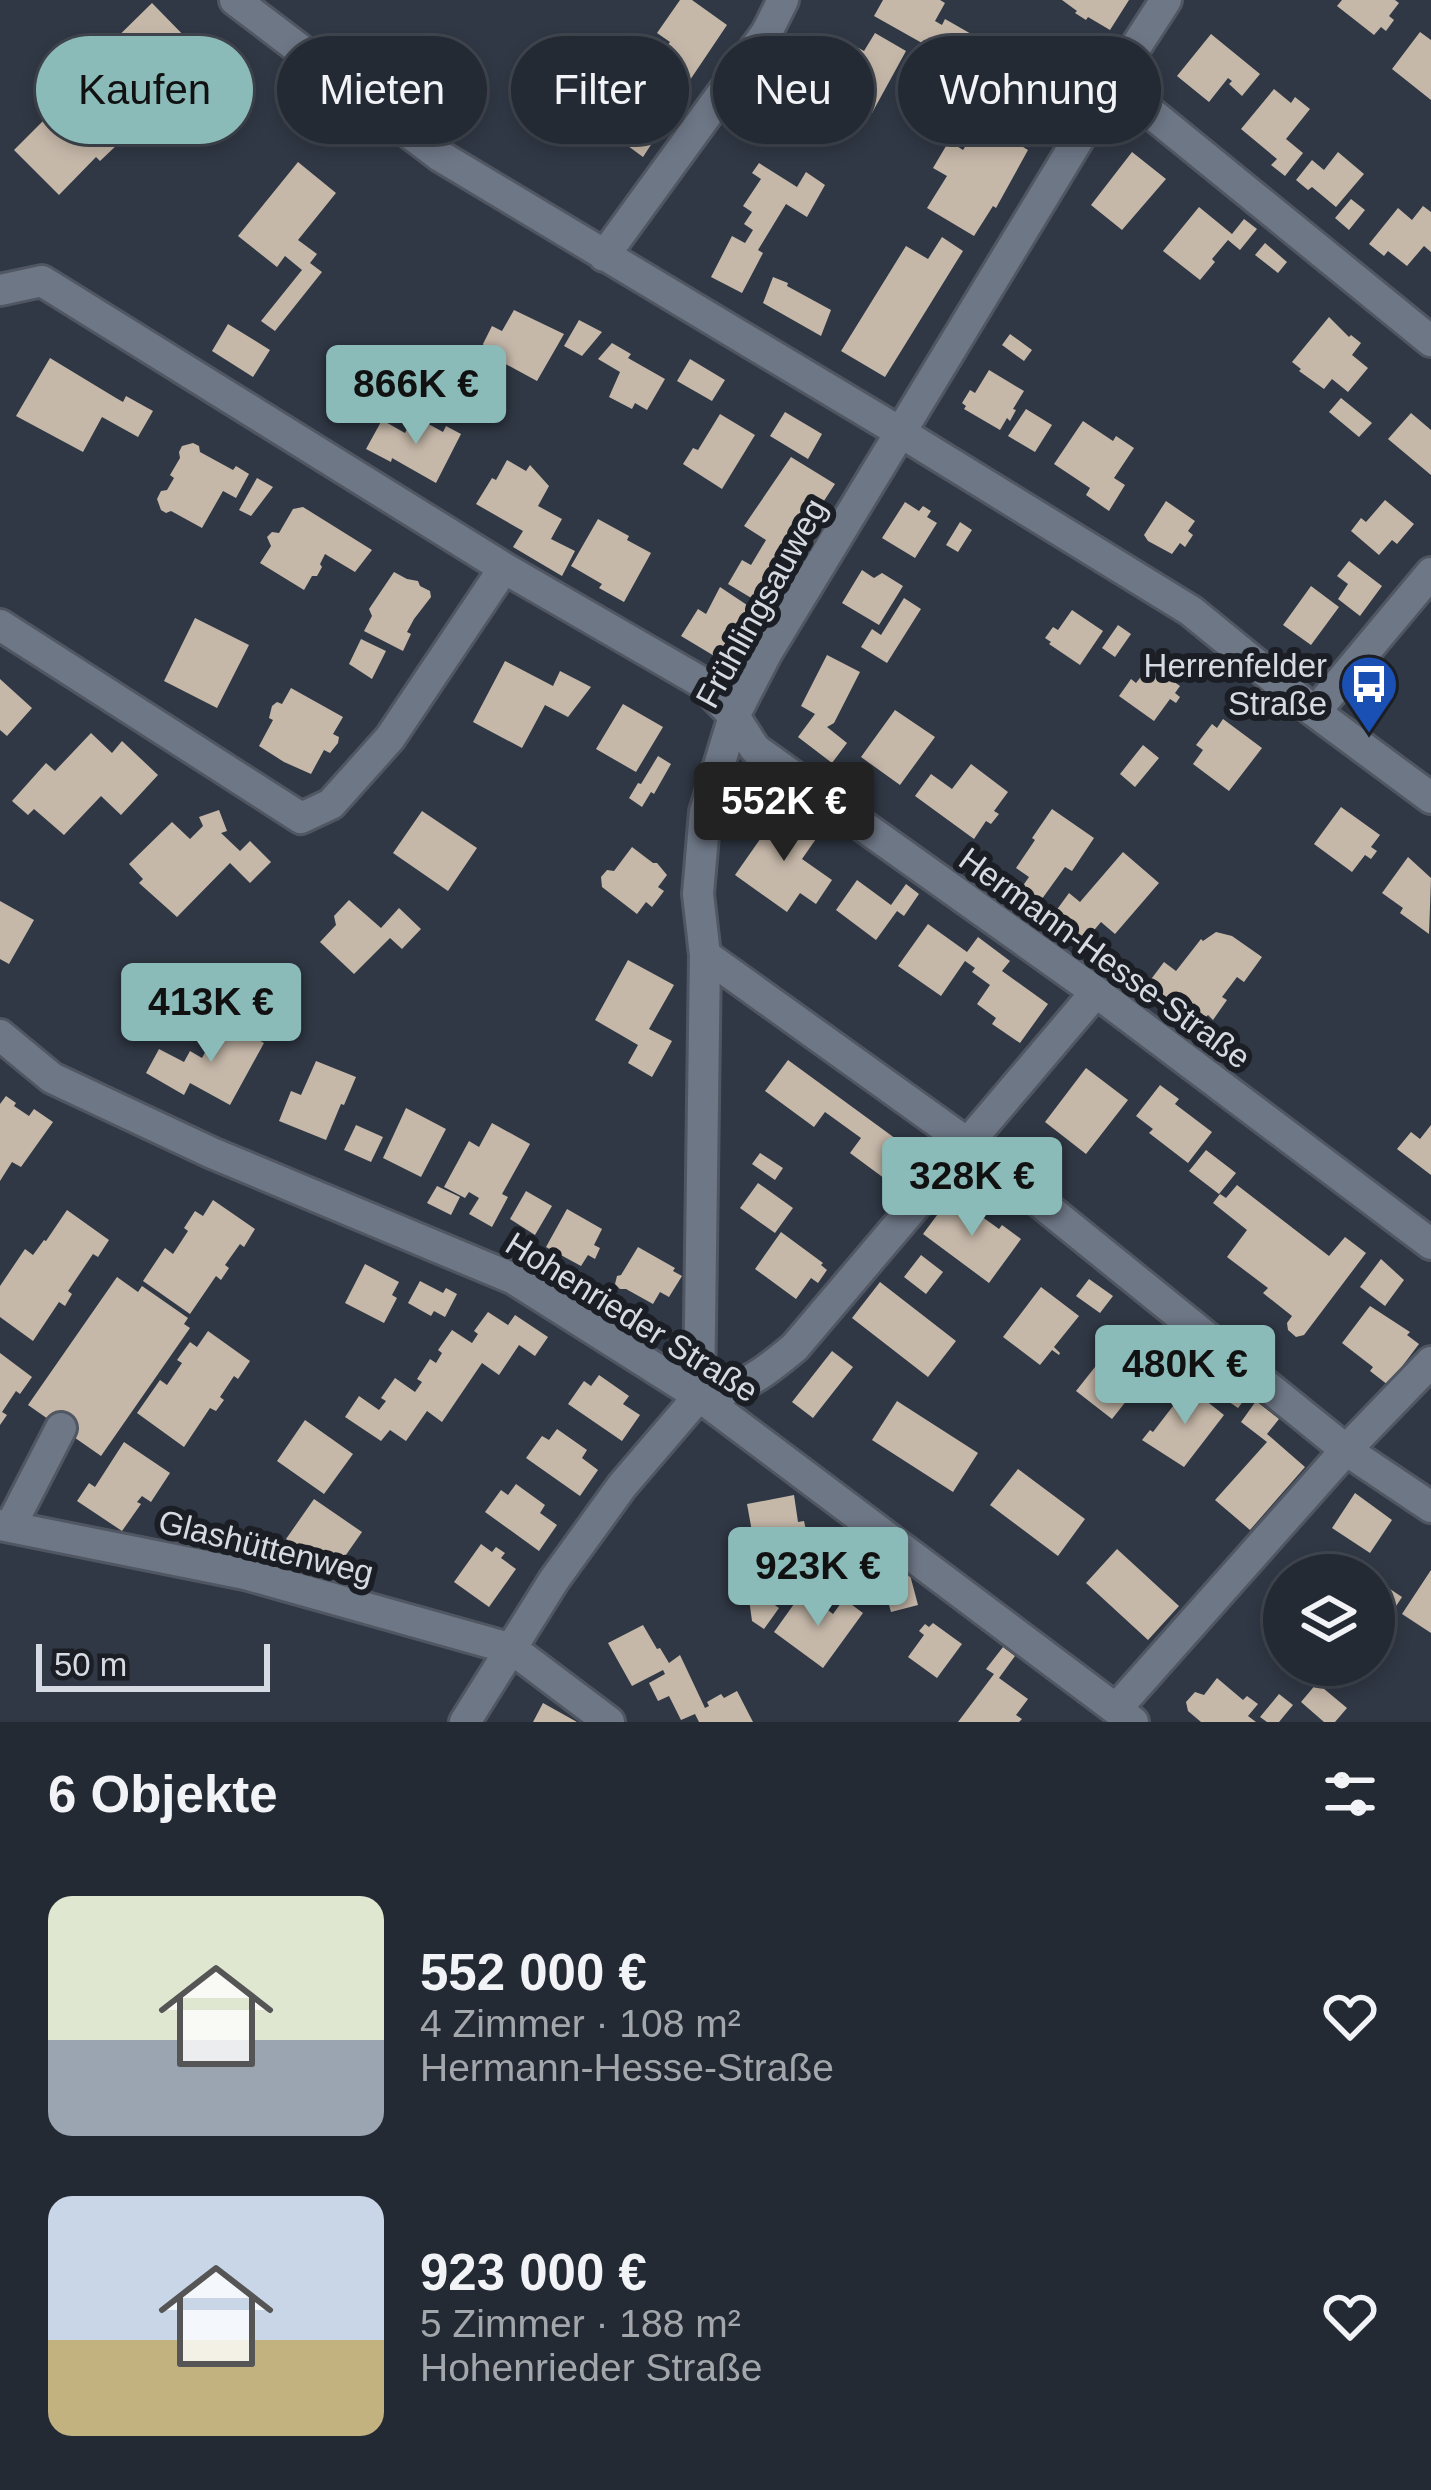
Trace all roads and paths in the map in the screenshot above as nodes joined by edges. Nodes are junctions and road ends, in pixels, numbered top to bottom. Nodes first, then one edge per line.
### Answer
1 (236, 0) edge
2 (783, 0) edge
3 (1166, 0) edge
4 (1143, 36) edge
5 (1161, 121) edge
6 (1075, 144) edge
7 (604, 256) junction
8 (0, 290) edge
9 (1431, 341) edge
10 (900, 432) junction
11 (505, 568) junction
12 (1431, 573) edge
13 (0, 625) edge
14 (1315, 712) junction
15 (734, 716) junction
16 (1431, 798) edge
17 (705, 955) junction
18 (1096, 992) junction
19 (0, 1036) edge
20 (968, 1143) junction
21 (1431, 1244) edge
22 (1426, 1367) edge
23 (700, 1396) junction
24 (61, 1428) dead end
25 (1346, 1450) junction
26 (1431, 1507) edge
27 (5, 1526) edge
28 (512, 1648) junction
29 (1124, 1715) edge
30 (465, 1722) edge
31 (609, 1722) edge

1 - 7 street
2 - 7 street
3 - 4 street, Frühlingsauweg
5 - 9 street
6 - 10 street, Frühlingsauweg
7 - 10 street
8 - 11 street, Hermann-Hesse-Straße
10 - 14 street
10 - 15 street, Frühlingsauweg
11 - 13 street
11 - 15 street, Hermann-Hesse-Straße
12 - 14 street
14 - 16 street
15 - 17 street, Frühlingsauweg
15 - 18 street, Hermann-Hesse-Straße
17 - 20 street
17 - 23 street, Frühlingsauweg
18 - 20 street
18 - 21 street, Hermann-Hesse-Straße
19 - 23 street, Hohenrieder Straße
20 - 23 street
20 - 25 street
22 - 25 street, Hohenrieder Straße
23 - 28 street
23 - 29 street, Hohenrieder Straße
24 - 27 street
25 - 26 street
25 - 29 street, Hohenrieder Straße
27 - 28 street, Glashüttenweg
28 - 30 street
28 - 31 street

